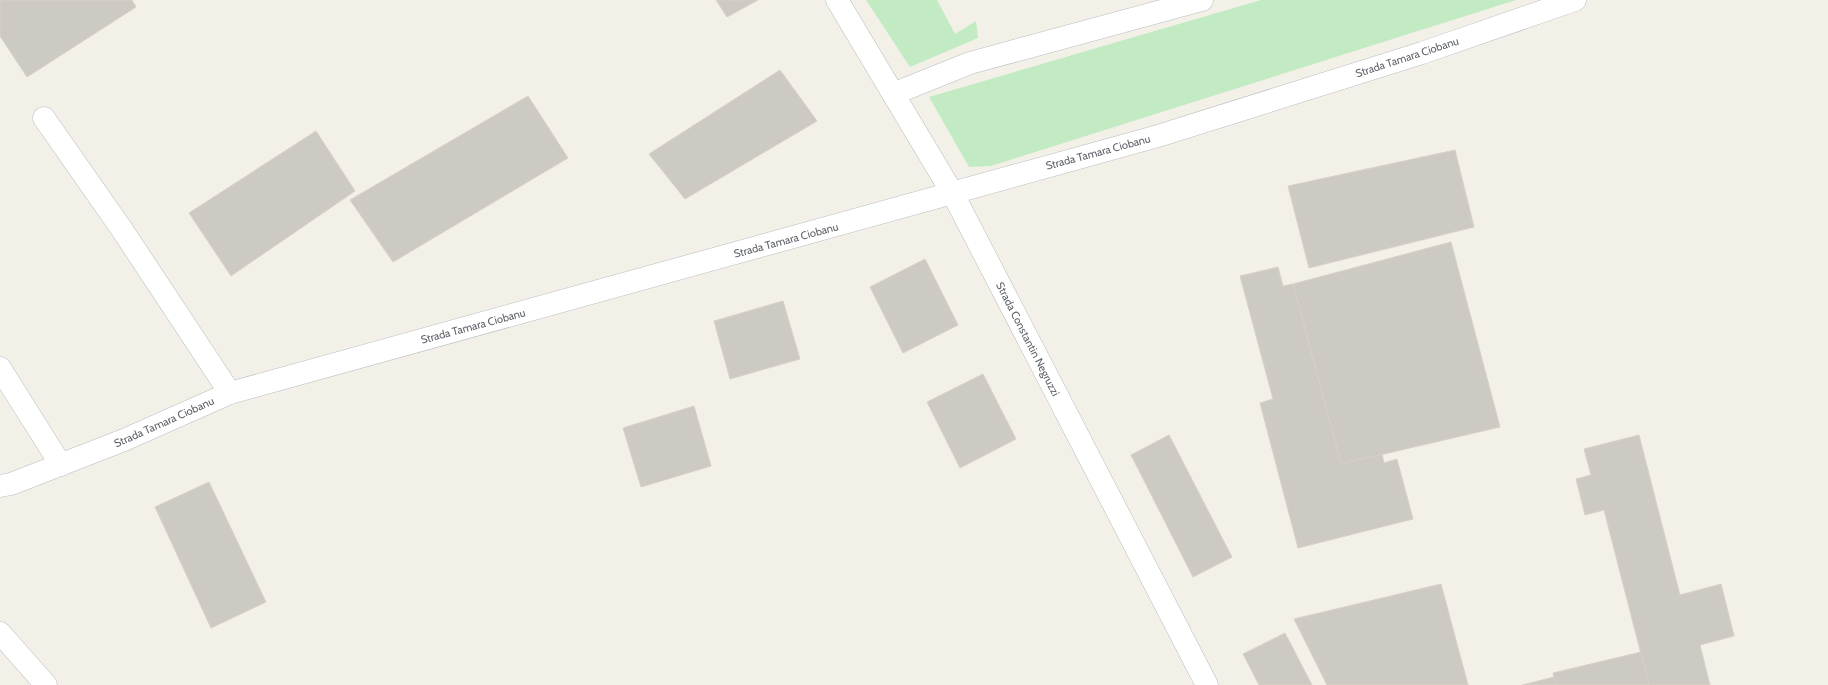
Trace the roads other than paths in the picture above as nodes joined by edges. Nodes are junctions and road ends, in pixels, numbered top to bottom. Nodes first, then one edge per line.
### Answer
1 (837, 0) edge
2 (1202, 0) edge
3 (1575, 0) edge
4 (893, 94) junction
5 (44, 118) dead end
6 (952, 194) junction
7 (0, 368) edge
8 (230, 393) junction
9 (61, 465) junction
10 (0, 486) edge
11 (0, 634) edge
12 (46, 685) edge
13 (1207, 685) edge

1 - 4 street, Strada Constantin Negruzzi
2 - 4 street
3 - 6 street, Strada Tamara Ciobanu
4 - 6 street, Strada Constantin Negruzzi
5 - 8 street
6 - 8 street, Strada Tamara Ciobanu
6 - 13 street, Strada Constantin Negruzzi
7 - 9 street
8 - 9 street, Strada Tamara Ciobanu
9 - 10 street, Strada Tamara Ciobanu
11 - 12 street

